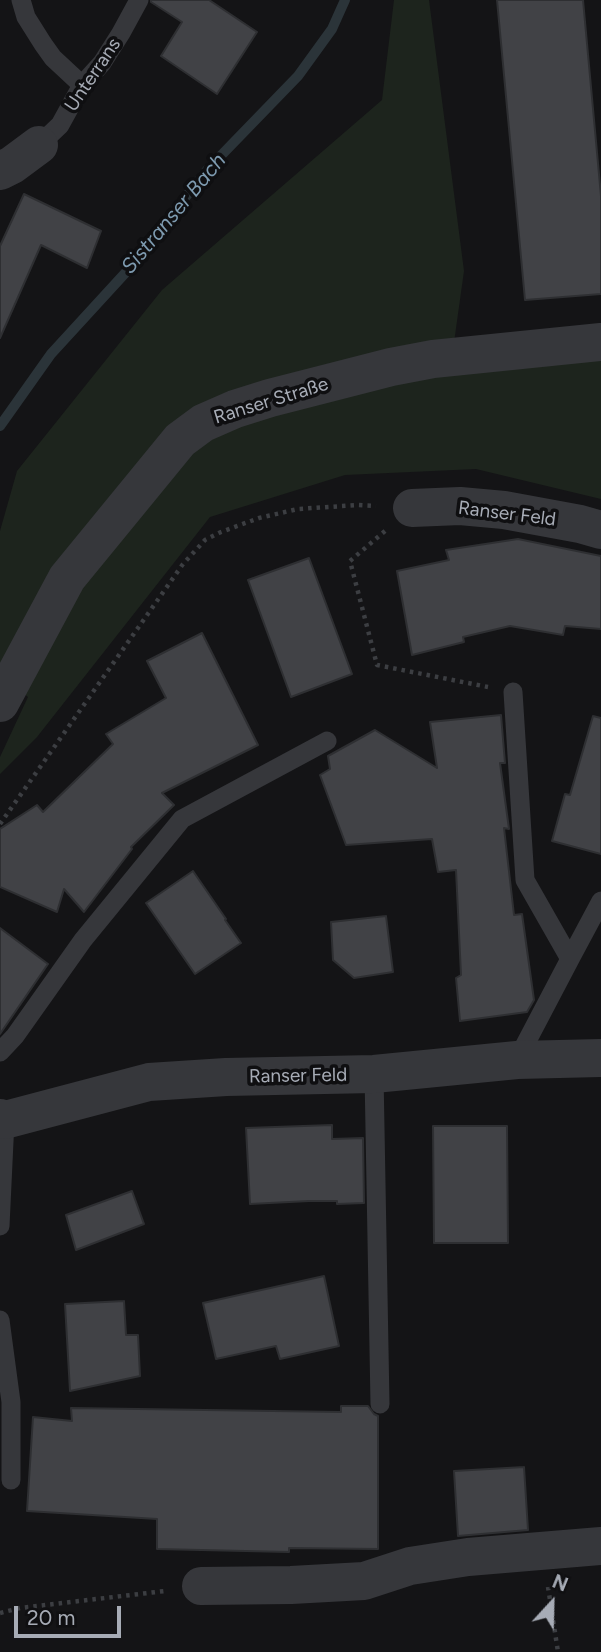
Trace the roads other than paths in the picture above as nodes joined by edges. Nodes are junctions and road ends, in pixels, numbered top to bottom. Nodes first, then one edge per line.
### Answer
1 (21, 0) edge
2 (139, 0) edge
3 (82, 85) junction
4 (39, 145) joint
5 (0, 171) edge
6 (601, 342) edge
7 (412, 508) road end
8 (601, 530) edge
9 (513, 692) road end
10 (0, 703) edge
11 (327, 741) dead end
12 (601, 901) edge
13 (570, 959) junction
14 (0, 1052) edge
15 (601, 1058) edge
16 (517, 1060) junction
17 (374, 1074) junction
18 (3, 1119) edge
19 (0, 1226) edge
20 (0, 1320) edge
21 (380, 1404) dead end
22 (11, 1480) dead end
23 (601, 1546) edge
24 (201, 1586) road end

1 - 3 lane
2 - 3 lane, Unterrans
3 - 4 lane, Unterrans
4 - 5 street
6 - 10 street, Ranser Straße
7 - 8 street, Ranser Feld
9 - 13 lane
11 - 14 lane
12 - 13 lane
13 - 16 lane
15 - 16 street, Ranser Feld
16 - 17 street, Ranser Feld
17 - 18 street, Ranser Feld
17 - 21 lane
18 - 19 lane
20 - 22 lane
23 - 24 street

